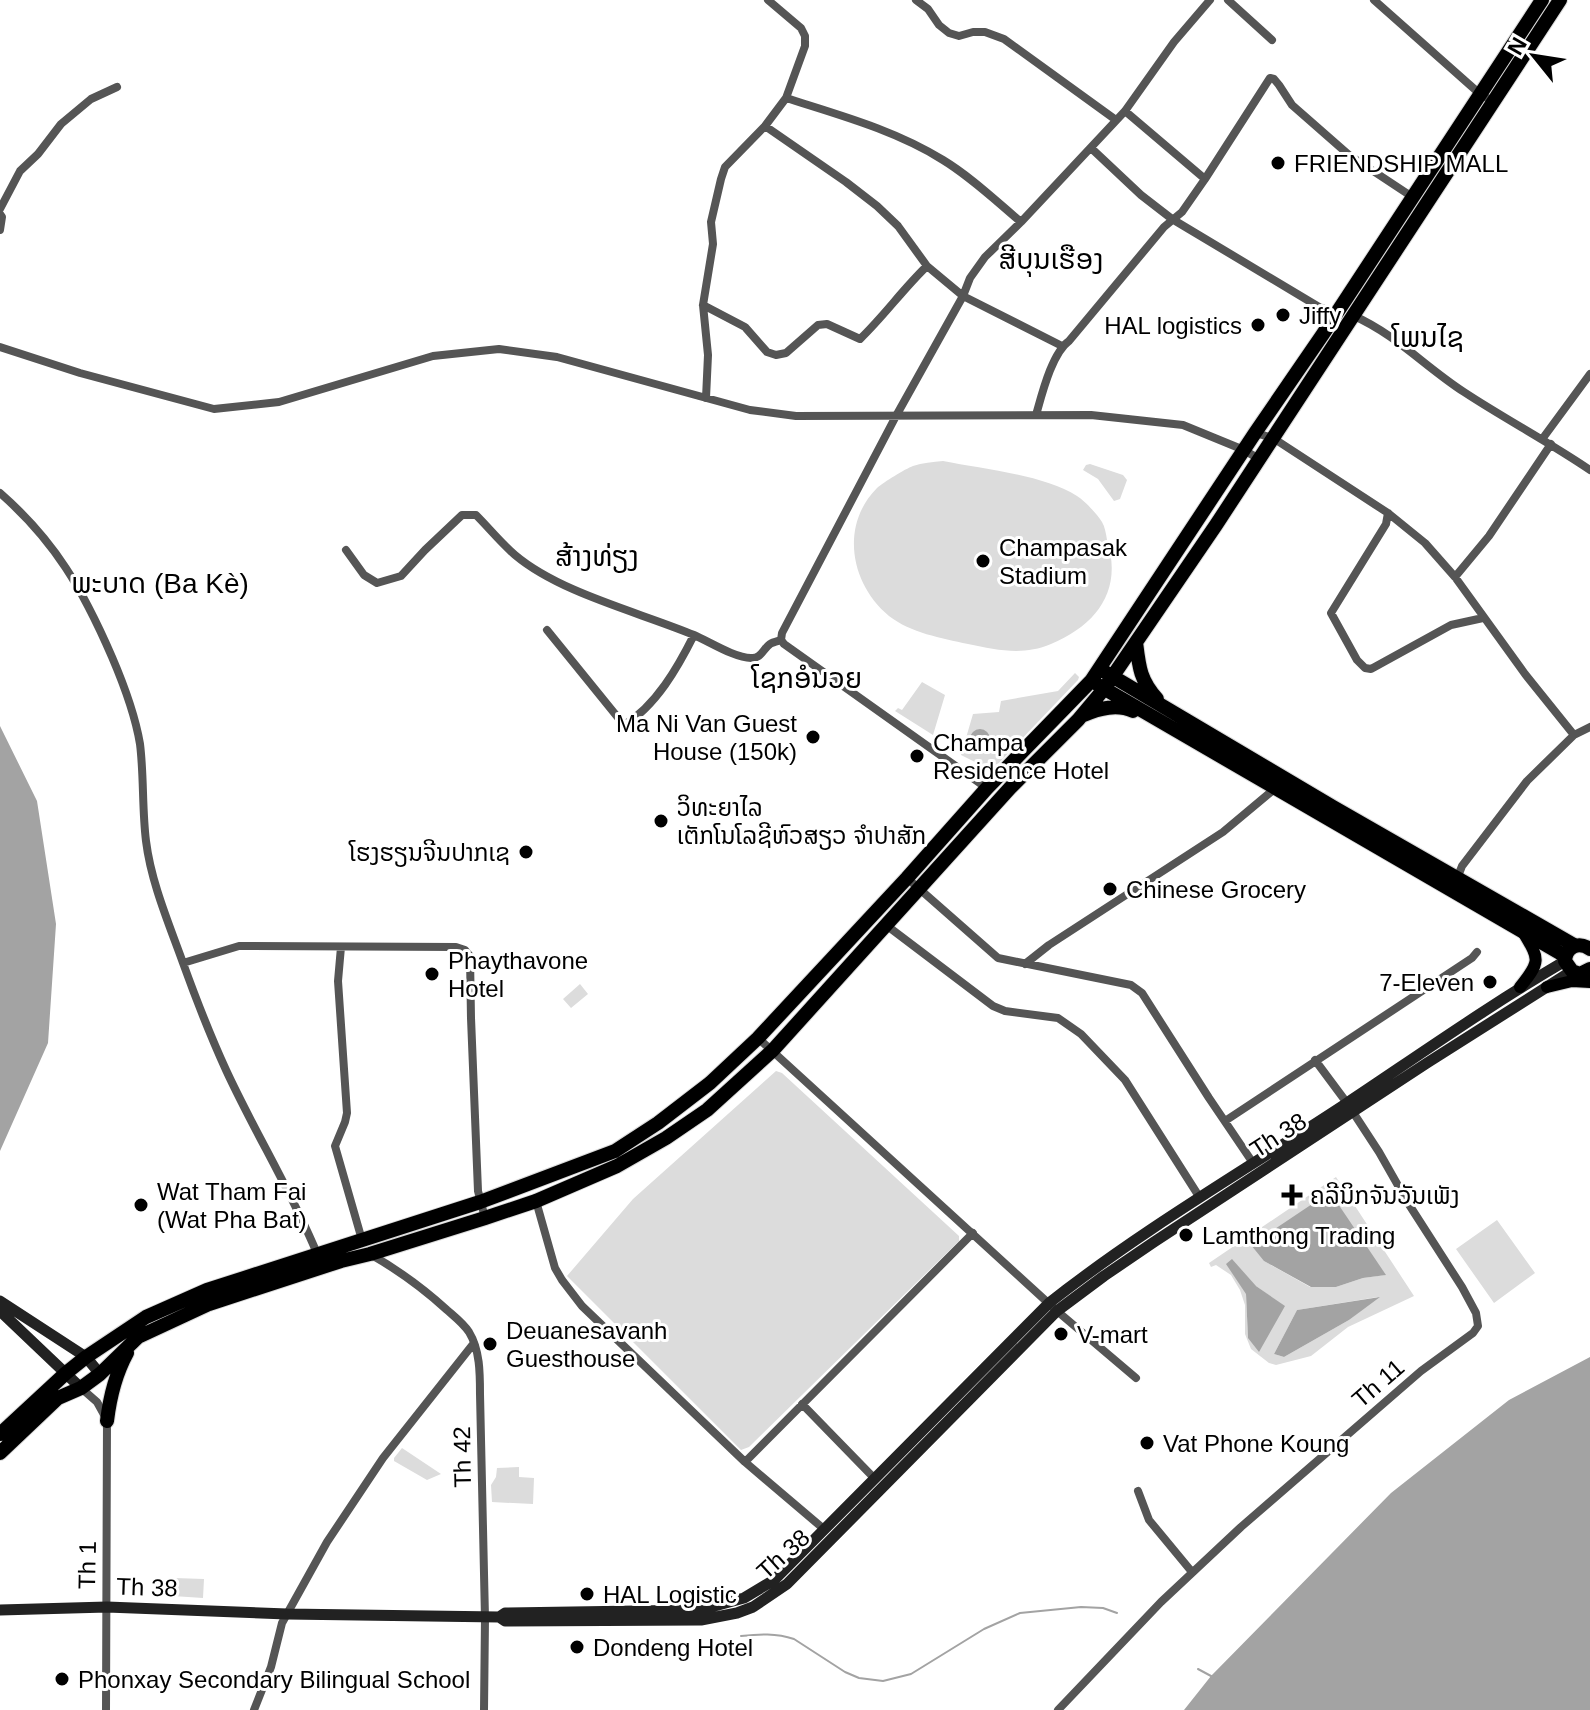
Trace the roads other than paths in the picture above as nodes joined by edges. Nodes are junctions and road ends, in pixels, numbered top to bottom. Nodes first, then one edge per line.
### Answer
1 (768, 0) edge
2 (916, 0) edge
3 (1210, 0) edge
4 (1228, 0) edge
5 (1374, 0) edge
6 (1542, 0) edge
7 (1560, 0) edge
8 (1272, 40) dead end
9 (117, 87) dead end
10 (1480, 94) junction
11 (786, 98) junction
12 (1494, 102) junction
13 (1125, 111) junction
14 (1116, 120) junction
15 (765, 126) junction
16 (1091, 148) junction
17 (1205, 179) junction
18 (1418, 201) junction
19 (0, 211) edge
20 (1172, 219) junction
21 (1021, 222) junction
22 (0, 230) edge
23 (927, 266) junction
24 (963, 296) junction
25 (703, 305) junction
26 (1336, 312) junction
27 (1353, 316) junction
28 (1062, 346) junction
29 (0, 347) edge
30 (1590, 374) edge
31 (706, 398) junction
32 (1036, 415) junction
33 (896, 416) junction
34 (1255, 433) junction
35 (1273, 438) junction
36 (1547, 441) junction
37 (1244, 450) junction
38 (1259, 459) junction
39 (1590, 470) edge
40 (0, 493) edge
41 (1388, 513) junction
42 (346, 550) dead end
43 (1455, 577) junction
44 (1483, 618) junction
45 (547, 630) dead end
46 (694, 635) junction
47 (781, 640) junction
48 (1136, 642) junction
49 (1095, 675) junction
50 (1108, 683) junction
51 (1161, 714) junction
52 (1080, 717) junction
53 (1590, 727) edge
54 (1574, 735) junction
55 (1279, 783) junction
56 (987, 788) junction
57 (1000, 801) junction
58 (907, 878) junction
59 (1454, 883) junction
60 (919, 889) junction
61 (886, 925) junction
62 (1522, 930) junction
63 (341, 947) junction
64 (1477, 952) dead end
65 (1577, 952) edge
66 (183, 963) junction
67 (1025, 964) junction
68 (1589, 974) edge
69 (1520, 987) junction
70 (1547, 987) junction
71 (758, 1038) junction
72 (773, 1050) junction
73 (1315, 1060) junction
74 (1350, 1108) junction
75 (1225, 1121) junction
76 (1253, 1163) junction
77 (1200, 1198) junction
78 (536, 1201) junction
79 (480, 1202) junction
80 (485, 1218) junction
81 (973, 1233) junction
82 (362, 1240) junction
83 (370, 1254) junction
84 (319, 1261) junction
85 (0, 1301) edge
86 (1053, 1307) junction
87 (0, 1311) edge
88 (138, 1337) junction
89 (474, 1343) junction
90 (86, 1357) junction
91 (66, 1373) junction
92 (100, 1374) junction
93 (1136, 1378) dead end
94 (81, 1388) junction
95 (802, 1404) junction
96 (107, 1421) junction
97 (0, 1434) edge
98 (0, 1453) edge
99 (745, 1462) junction
100 (875, 1479) junction
101 (1138, 1491) dead end
102 (825, 1530) junction
103 (1192, 1572) junction
104 (107, 1607) junction
105 (0, 1610) edge
106 (287, 1614) junction
107 (499, 1617) junction
108 (485, 1618) junction
109 (106, 1710) edge
110 (254, 1710) edge
111 (484, 1710) edge
112 (1058, 1710) edge

1 - 11 street
2 - 14 street
3 - 13 street
4 - 8 street
5 - 10 street
6 - 10 highway
7 - 12 highway
9 - 19 street
10 - 12 street
10 - 18 highway
11 - 15 street
11 - 21 street
12 - 18 highway
13 - 14 street
13 - 17 street
14 - 16 street
15 - 23 street
15 - 25 street
16 - 20 street
16 - 21 street
17 - 18 street
17 - 20 street
18 - 26 highway
18 - 27 highway
19 - 22 street
20 - 26 street
20 - 28 street
21 - 24 street
23 - 24 street
23 - 25 street
24 - 28 street
24 - 33 street
25 - 31 street
26 - 27 street
26 - 34 highway
27 - 35 highway
27 - 36 street
28 - 32 street
29 - 31 street
30 - 36 street
31 - 33 street
32 - 33 street
32 - 37 street
33 - 47 street
34 - 35 street
34 - 37 highway
35 - 38 highway
35 - 41 street
36 - 39 street
36 - 43 street
37 - 38 street
37 - 49 highway
38 - 48 highway
40 - 66 street
41 - 43 street
41 - 44 street
42 - 46 street
43 - 44 street
44 - 54 street
45 - 46 street
46 - 47 street
47 - 56 street
48 - 50 highway
48 - 51 highway
49 - 50 highway
49 - 56 highway
50 - 51 highway
50 - 52 highway
51 - 52 highway
51 - 55 highway
52 - 57 highway
53 - 54 street
54 - 59 street
55 - 59 highway
55 - 67 street
56 - 57 street
56 - 58 highway
57 - 60 highway
58 - 60 street
58 - 71 highway
59 - 62 highway
59 - 65 highway
60 - 61 highway
60 - 67 street
61 - 72 highway
61 - 77 street
62 - 65 highway
62 - 69 main road
63 - 66 street
63 - 79 street
63 - 82 street
64 - 73 street
65 - 68 highway
65 - 69 street, Th 38
65 - 70 street, Th 38
66 - 84 street
67 - 75 street
68 - 70 main road
69 - 74 street, Th 38
70 - 74 street, Th 38
71 - 72 street
71 - 79 highway
72 - 78 highway
72 - 81 street
73 - 74 street, Th 11
73 - 75 street
74 - 76 street, Th 38
74 - 86 street, Th 38
74 - 103 street, Th 11
75 - 76 street
76 - 77 street, Th 38
77 - 86 street, Th 38
78 - 80 highway
78 - 99 street
79 - 80 street
79 - 82 highway
80 - 83 highway
81 - 86 street
81 - 95 street
82 - 84 highway
83 - 84 highway
83 - 89 street
84 - 88 highway
84 - 90 highway
85 - 90 street
86 - 93 street
86 - 100 street, Th 38
86 - 107 street, Th 38
87 - 91 street
88 - 92 highway
88 - 96 highway
89 - 106 street
89 - 108 street, Th 42
90 - 91 highway
90 - 92 street
91 - 94 street
91 - 97 highway
92 - 94 highway
92 - 96 street, Th 1
94 - 96 street
94 - 98 highway
95 - 99 street
95 - 100 street
96 - 104 street, Th 1
99 - 102 street
100 - 102 street, Th 38
101 - 103 street
102 - 107 street, Th 38
103 - 112 street, Th 11
104 - 105 street, Th 38
104 - 106 street, Th 38
104 - 109 street, Th 1
106 - 108 street, Th 38
106 - 110 street
107 - 108 street, Th 38
108 - 111 street, Th 42

